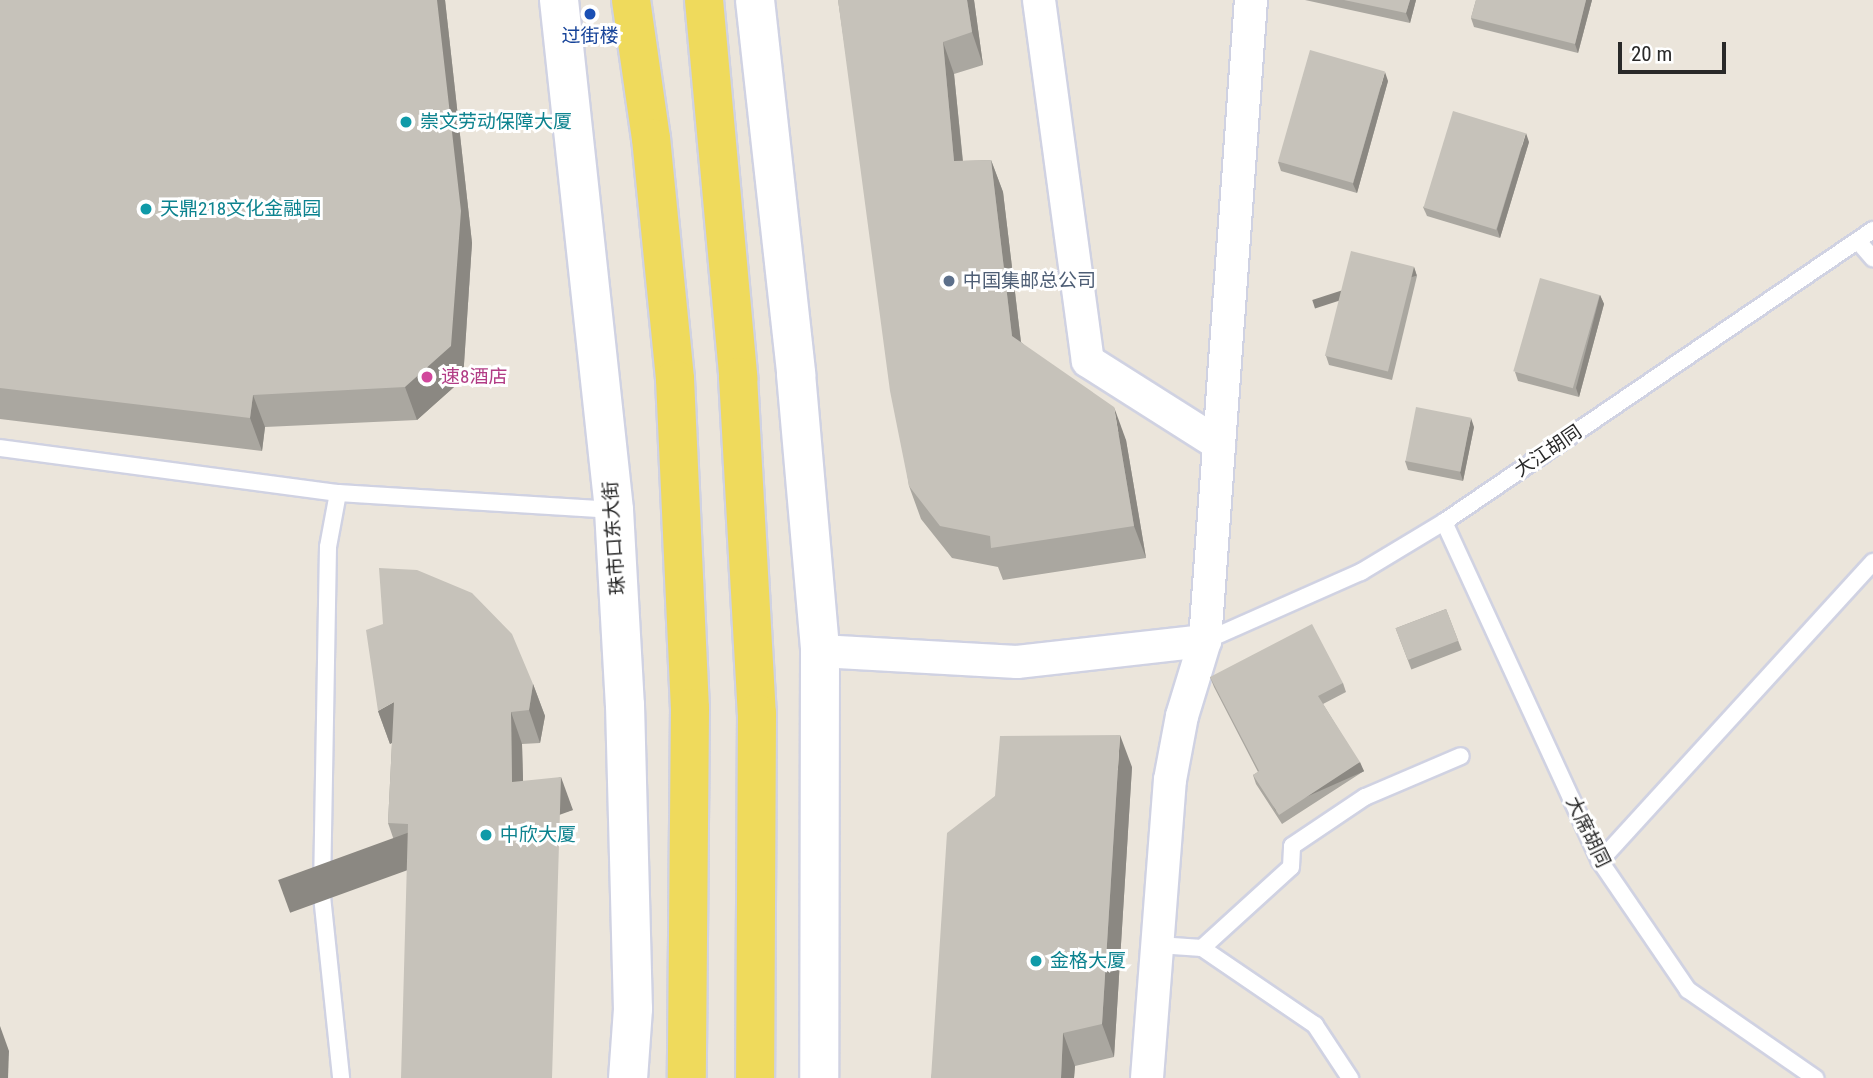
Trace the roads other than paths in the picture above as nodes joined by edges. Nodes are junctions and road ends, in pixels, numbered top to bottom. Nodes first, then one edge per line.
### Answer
1 (559, 0) edge
2 (631, 0) edge
3 (704, 0) edge
4 (755, 0) edge
5 (1039, 0) edge
6 (1251, 0) edge
7 (1873, 230) edge
8 (1858, 241) junction
9 (1873, 258) edge
10 (1219, 444) junction
11 (0, 448) edge
12 (338, 493) junction
13 (614, 510) junction
14 (1444, 522) junction
15 (1873, 562) edge
16 (1205, 640) junction
17 (820, 651) junction
18 (1461, 756) dead end
19 (1600, 861) junction
20 (1158, 945) junction
21 (1202, 947) junction
22 (341, 1078) edge
23 (628, 1078) edge
24 (687, 1078) edge
25 (755, 1078) edge
26 (819, 1078) edge
27 (1147, 1078) edge
28 (1350, 1078) edge
29 (1815, 1078) edge

1 - 13 street, 珠市口东大街
2 - 24 main road
3 - 25 main road
4 - 17 street
5 - 10 street
6 - 10 street
7 - 8 lane, 大江胡同
8 - 9 lane
8 - 14 lane, 大江胡同
10 - 16 street
11 - 12 lane
12 - 13 lane
12 - 22 lane
13 - 23 street, 珠市口东大街
14 - 16 lane, 大江胡同
14 - 19 lane, 大席胡同
15 - 19 lane
16 - 17 street
16 - 20 street
17 - 26 street
18 - 21 lane
19 - 29 lane, 大席胡同
20 - 21 lane
20 - 27 street
21 - 28 lane

